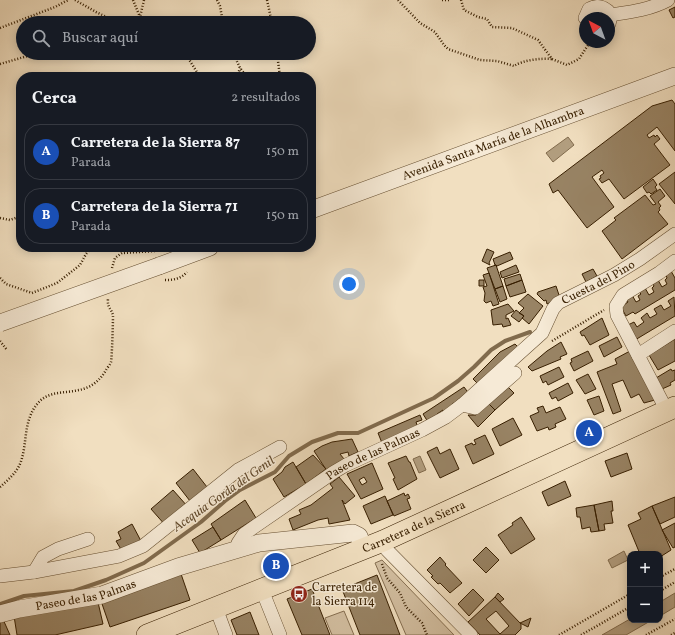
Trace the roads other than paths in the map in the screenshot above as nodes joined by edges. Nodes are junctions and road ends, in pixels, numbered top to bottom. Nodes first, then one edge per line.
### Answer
1 (668, 0) edge
2 (588, 12) edge
3 (606, 12) edge
4 (615, 17) edge
5 (675, 76) edge
6 (316, 208) edge
7 (675, 234) edge
8 (187, 252) edge
9 (675, 261) edge
10 (0, 323) edge
11 (675, 331) edge
12 (638, 355) junction
13 (515, 373) dead end
14 (462, 405) junction
15 (671, 409) edge
16 (280, 447) dead end
17 (88, 539) dead end
18 (238, 548) junction
19 (376, 549) junction
20 (34, 572) junction
21 (0, 576) edge
22 (262, 590) junction
23 (216, 608) junction
24 (0, 614) edge
25 (171, 631) edge
26 (148, 635) edge
27 (226, 635) edge
28 (280, 635) edge
29 (471, 635) edge

1 - 4 street
2 - 3 street
5 - 6 street, Avenida Santa María de la Alhambra
7 - 14 street, Cuesta del Pino
8 - 10 street, bridge
9 - 12 street
11 - 12 street
12 - 15 street
13 - 14 street
14 - 18 street, Paseo de las Palmas
15 - 19 main road, Carretera de la Sierra
16 - 20 street
17 - 20 street
18 - 19 street, Paseo de las Palmas
18 - 24 street, Paseo de las Palmas
19 - 22 main road, Carretera de la Sierra
19 - 29 street
20 - 21 street
22 - 23 main road, Carretera de la Sierra
22 - 28 street
23 - 25 main road, Carretera de la Sierra
23 - 27 street
25 - 26 main road, Carretera de la Sierra

